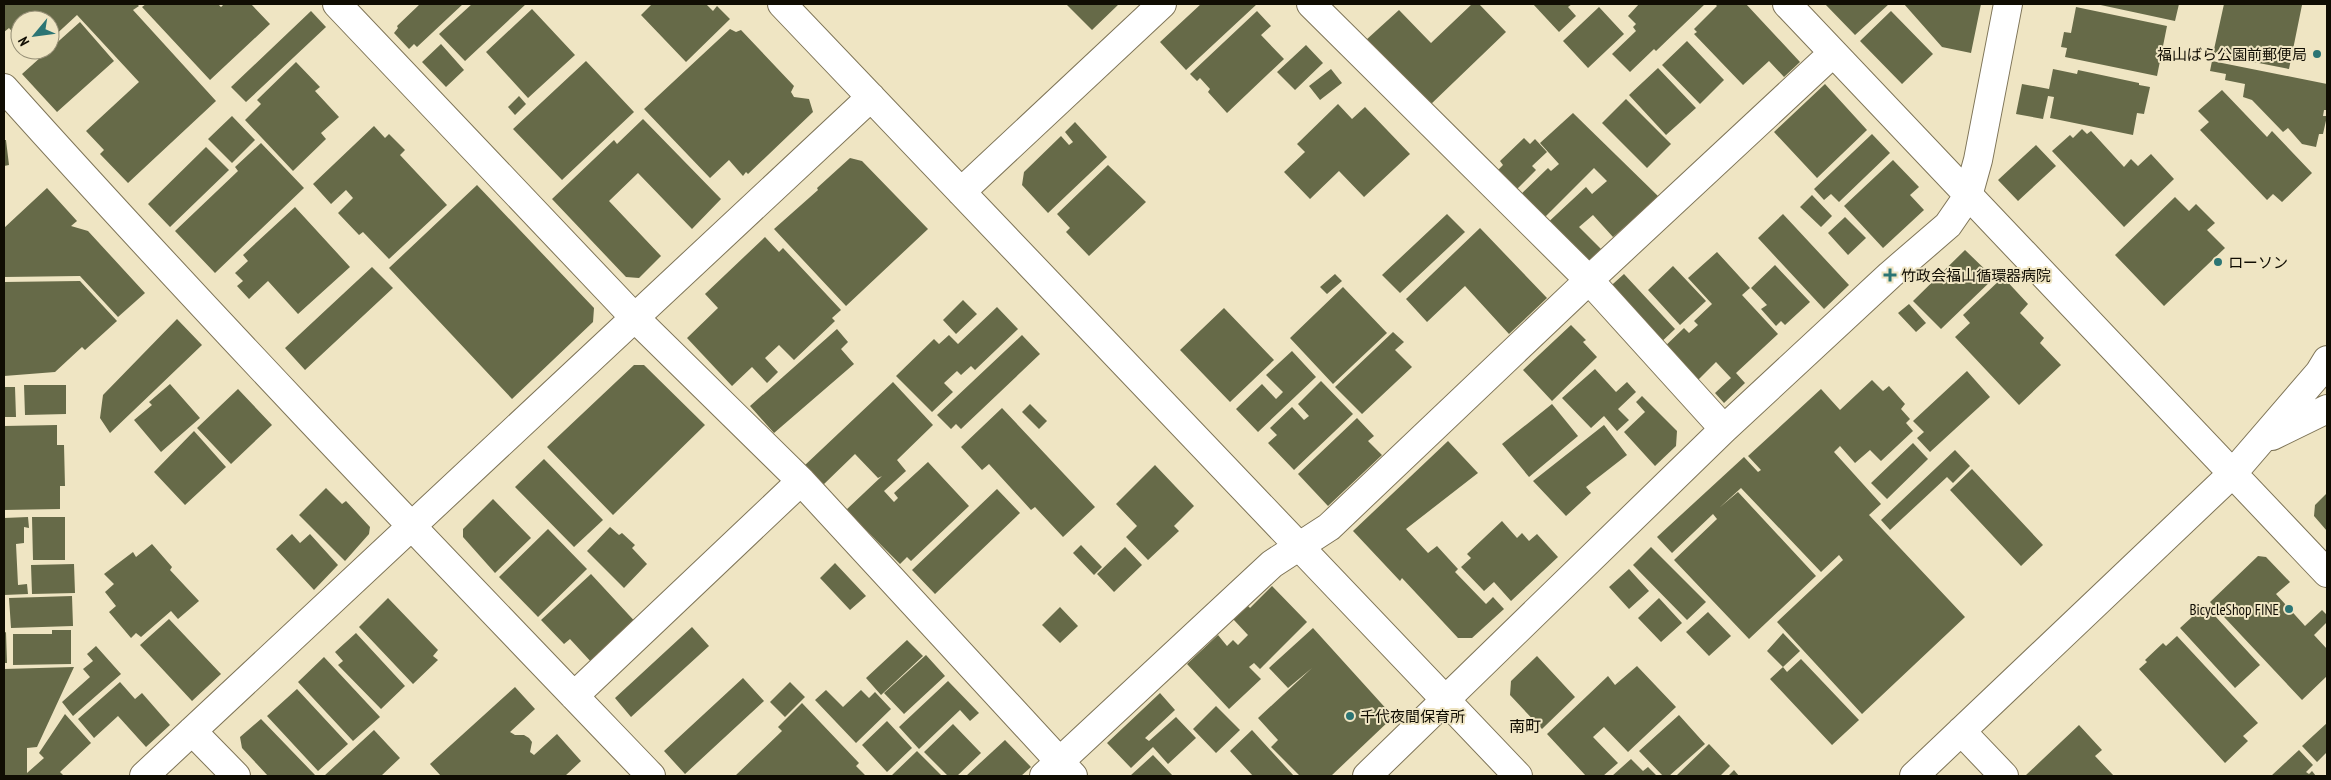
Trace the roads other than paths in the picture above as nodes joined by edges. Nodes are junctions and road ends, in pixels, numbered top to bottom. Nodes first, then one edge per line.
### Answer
1 (337, 4) edge
2 (782, 4) edge
3 (1162, 4) edge
4 (1311, 4) edge
5 (1787, 4) edge
6 (2008, 4) edge
7 (1833, 53) junction
8 (4, 88) edge
9 (871, 97) junction
10 (961, 192) junction
11 (1968, 196) junction
12 (1589, 280) junction
13 (635, 318) junction
14 (2327, 360) edge
15 (2327, 409) edge
16 (1724, 429) junction
17 (2264, 440) junction
18 (2232, 474) junction
19 (801, 481) junction
20 (411, 527) junction
21 (1298, 548) junction
22 (2327, 573) edge
23 (574, 696) junction
24 (1446, 700) junction
25 (192, 731) junction
26 (1961, 731) junction
27 (1059, 772) edge
28 (144, 776) edge
29 (236, 776) edge
30 (651, 776) edge
31 (1367, 776) edge
32 (1518, 776) edge
33 (1914, 776) edge
34 (2004, 776) edge

1 - 13 street
2 - 9 street
3 - 10 street
4 - 12 street
5 - 7 street
6 - 11 street
7 - 11 street
7 - 12 street
8 - 20 street
9 - 10 street
9 - 13 street
10 - 21 street
11 - 16 street
11 - 18 street
12 - 16 street
12 - 21 street
13 - 19 street
13 - 20 street
14 - 17 street
15 - 17 street
16 - 24 street
17 - 18 street
18 - 22 street
18 - 26 street
19 - 23 street
19 - 27 street
20 - 23 street
20 - 25 street
21 - 24 street
21 - 27 street
23 - 30 street
24 - 31 street
24 - 32 street
25 - 28 street
25 - 29 street
26 - 33 street
26 - 34 street

